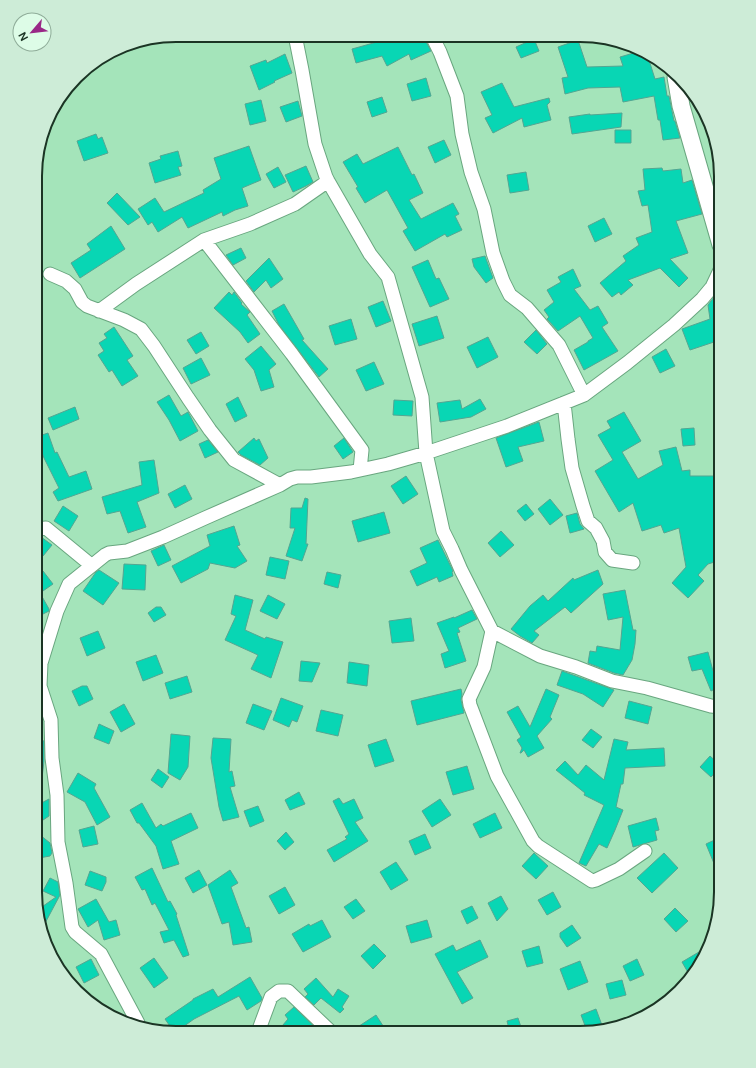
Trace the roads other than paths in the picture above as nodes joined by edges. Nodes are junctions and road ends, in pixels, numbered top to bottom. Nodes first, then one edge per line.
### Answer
1 (296, 42) edge
2 (435, 42) edge
3 (677, 84) edge
4 (328, 181) junction
5 (714, 221) edge
6 (204, 240) junction
7 (50, 274) dead end
8 (714, 283) edge
9 (99, 311) junction
10 (584, 395) junction
11 (564, 403) junction
12 (426, 453) junction
13 (360, 470) junction
14 (280, 485) junction
15 (42, 528) edge
16 (633, 563) dead end
17 (91, 566) junction
18 (492, 631) junction
19 (42, 660) edge
20 (42, 700) edge
21 (714, 706) edge
22 (645, 851) dead end
23 (136, 1019) edge
24 (260, 1026) edge
25 (325, 1026) edge

1 - 4 street
2 - 10 street
3 - 5 street
4 - 6 street
4 - 12 street
6 - 9 street
6 - 13 street
7 - 9 street
8 - 10 street
9 - 14 street
10 - 11 street
11 - 12 street
11 - 16 street
12 - 13 street
12 - 18 street
13 - 14 street
14 - 17 street
15 - 17 street
17 - 19 street
18 - 21 street
18 - 22 street
20 - 23 street
24 - 25 street

